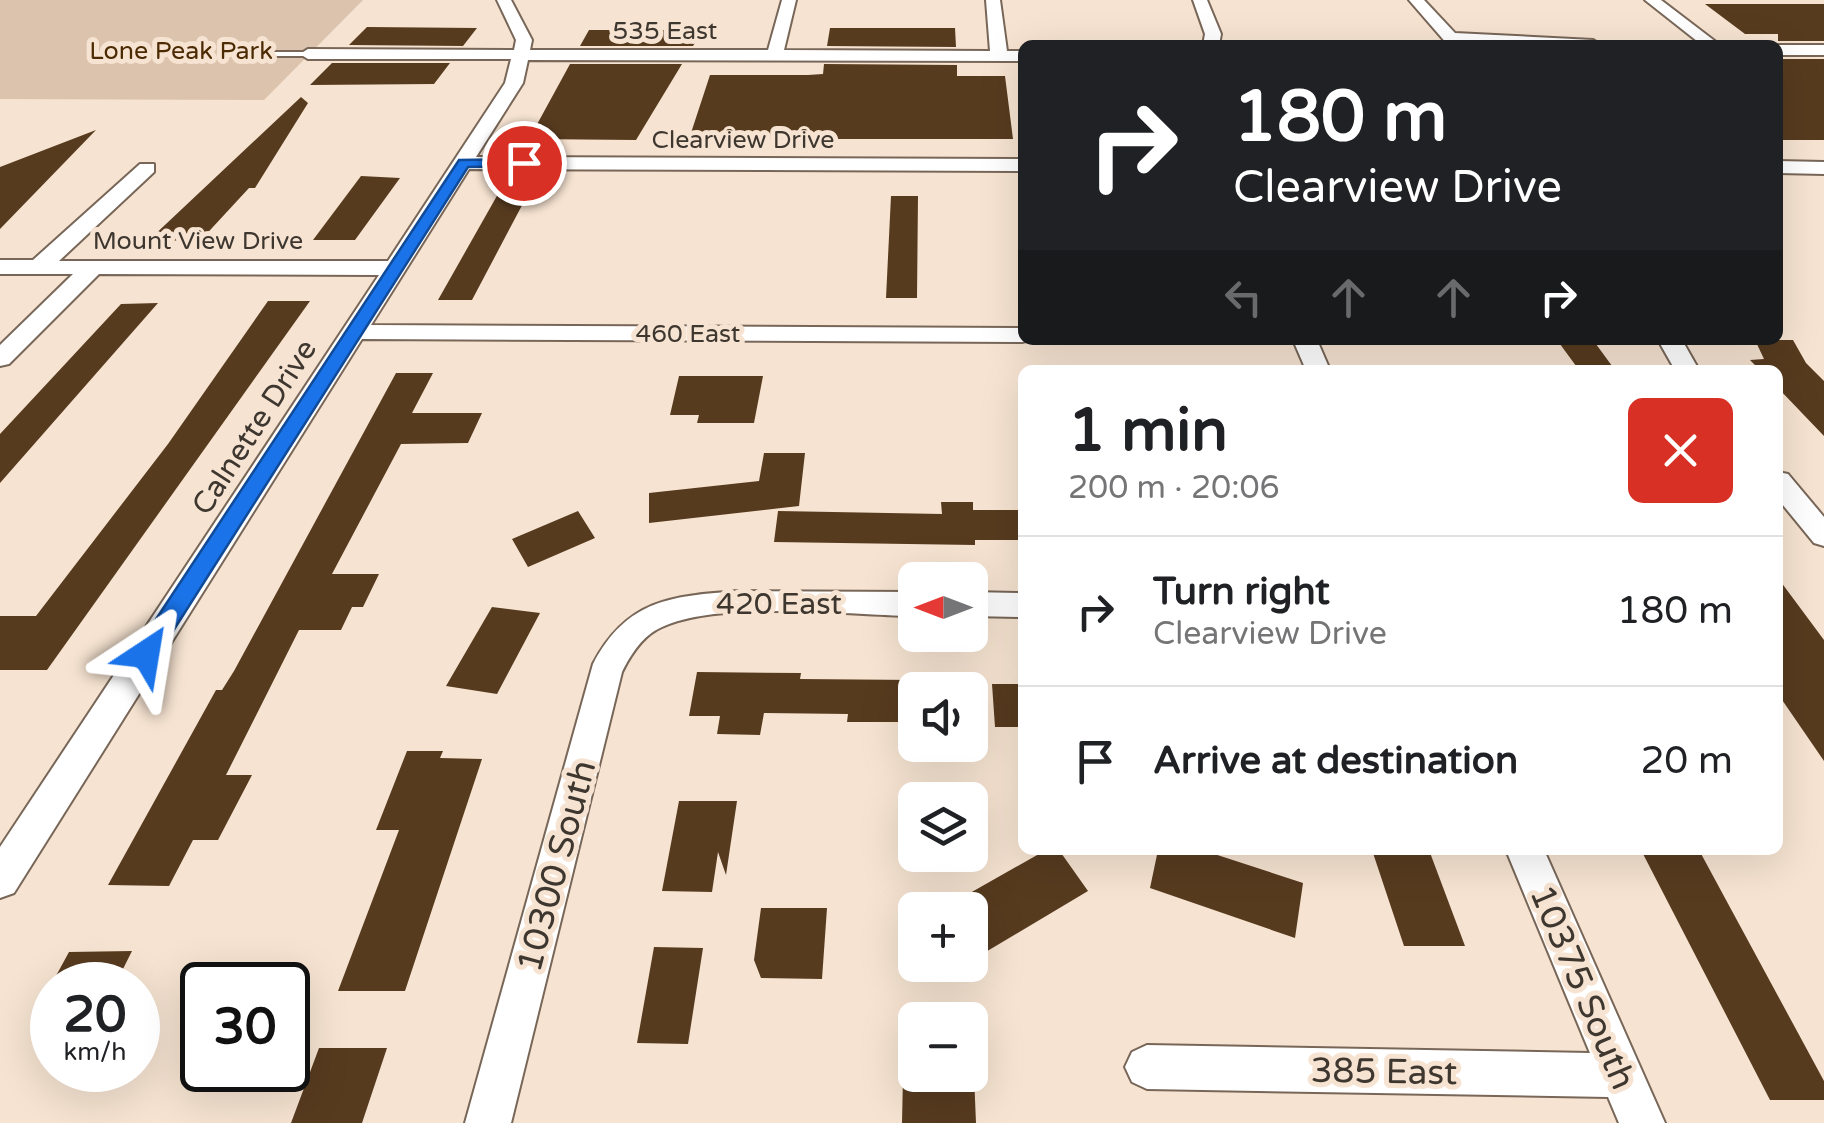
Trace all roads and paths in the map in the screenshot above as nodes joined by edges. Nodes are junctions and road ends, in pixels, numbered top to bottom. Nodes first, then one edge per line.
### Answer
1 (504, 0) edge
2 (789, 0) edge
3 (992, 0) edge
4 (1200, 0) edge
5 (1416, 0) edge
6 (1652, 0) edge
7 (1211, 40) edge
8 (1452, 40) edge
9 (1705, 40) edge
10 (1783, 50) edge
11 (1824, 50) edge
12 (270, 54) dead end
13 (308, 54) joint
14 (522, 54) junction
15 (776, 55) junction
16 (1000, 56) junction
17 (1018, 56) edge
18 (464, 163) junction
19 (1018, 165) edge
20 (147, 168) dead end
21 (1783, 168) edge
22 (1824, 168) edge
23 (0, 267) edge
24 (40, 267) junction
25 (93, 267) junction
26 (396, 268) junction
27 (354, 332) junction
28 (1018, 335) edge
29 (0, 359) edge
30 (1783, 486) edge
31 (1824, 536) edge
32 (898, 604) edge
33 (988, 604) edge
34 (1018, 604) edge
35 (646, 620) joint
36 (1526, 855) edge
37 (0, 880) edge
38 (1147, 1067) dead end
39 (1621, 1075) junction
40 (488, 1123) edge
41 (1642, 1123) edge

1 - 14 street
2 - 15 street
3 - 16 street
4 - 7 street
5 - 8 street
6 - 9 street
10 - 11 street
12 - 13 lane
13 - 14 street, 535 East
14 - 15 street, 535 East
14 - 18 street, Calnette Drive
15 - 16 street, 535 East
16 - 17 street, 535 East
18 - 19 street, Clearview Drive
18 - 26 street, Calnette Drive
20 - 24 street
21 - 22 street
23 - 24 street, Mount View Drive
24 - 25 street, Mount View Drive
25 - 26 street, Mount View Drive
25 - 29 street
26 - 27 street, Calnette Drive
27 - 28 street, 460 East
27 - 37 street, Calnette Drive
30 - 31 street
32 - 35 street, 420 East
33 - 34 street
35 - 40 street, 10300 South
36 - 39 street, 10375 South
38 - 39 street, 385 East
39 - 41 street, 10375 South

